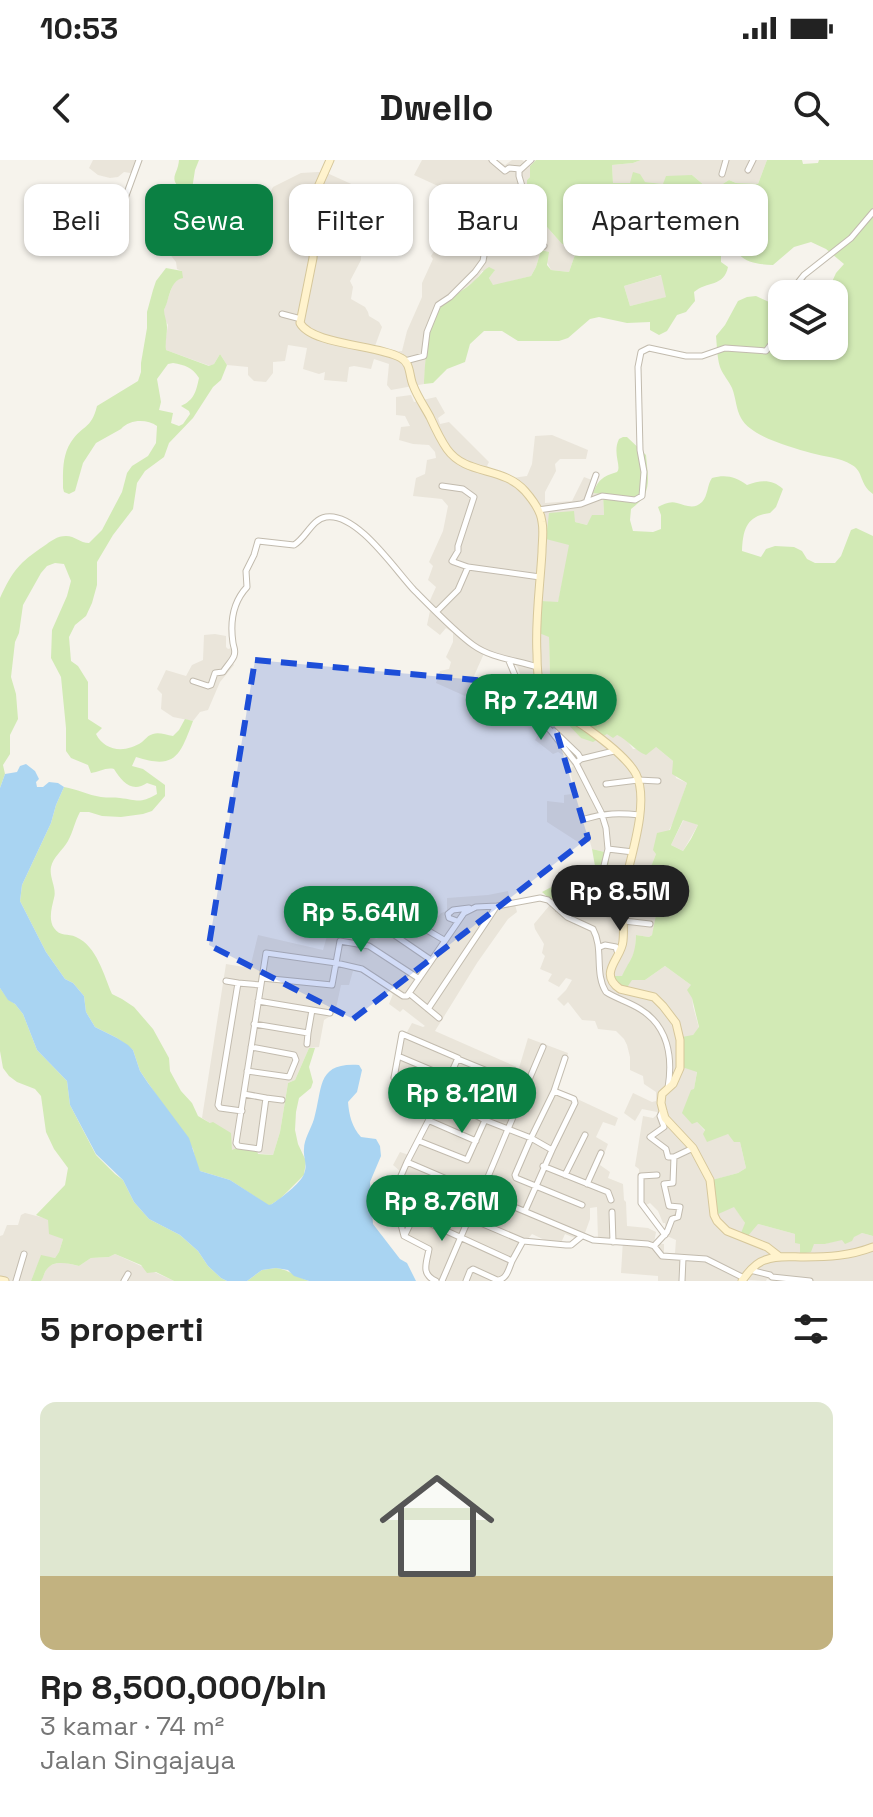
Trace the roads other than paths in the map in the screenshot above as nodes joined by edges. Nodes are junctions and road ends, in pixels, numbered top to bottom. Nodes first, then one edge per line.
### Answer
1 (139, 160) edge
2 (330, 160) edge
3 (492, 160) edge
4 (531, 160) edge
5 (726, 160) edge
6 (753, 160) edge
7 (520, 169) junction
8 (748, 170) dead end
9 (722, 174) dead end
10 (521, 184) edge
11 (129, 187) edge
12 (873, 212) edge
13 (484, 256) edge
14 (800, 280) edge
15 (282, 314) dead end
16 (301, 319) junction
17 (768, 348) edge
18 (405, 361) junction
19 (596, 475) dead end
20 (442, 486) dead end
21 (587, 501) junction
22 (538, 510) junction
23 (468, 567) junction
24 (541, 577) junction
25 (437, 612) junction
26 (509, 661) junction
27 (538, 667) junction
28 (193, 681) dead end
29 (554, 731) dead end
30 (614, 751) junction
31 (578, 761) junction
32 (638, 780) junction
33 (658, 781) dead end
34 (606, 784) dead end
35 (602, 814) junction
36 (640, 815) junction
37 (585, 819) dead end
38 (608, 849) junction
39 (634, 852) junction
40 (497, 906) junction
41 (476, 907) junction
42 (556, 907) junction
43 (622, 918) junction
44 (457, 921) junction
45 (650, 924) dead end
46 (444, 940) junction
47 (599, 948) junction
48 (258, 952) dead end
49 (266, 953) junction
50 (616, 956) junction
51 (431, 960) junction
52 (336, 963) junction
53 (418, 978) junction
54 (226, 981) dead end
55 (262, 981) junction
56 (238, 983) junction
57 (410, 994) junction
58 (258, 1001) junction
59 (428, 1009) junction
60 (312, 1010) junction
61 (330, 1013) dead end
62 (439, 1018) dead end
63 (254, 1024) junction
64 (308, 1033) junction
65 (307, 1044) dead end
66 (251, 1047) junction
67 (543, 1047) dead end
68 (398, 1056) junction
69 (458, 1058) junction
70 (565, 1058) dead end
71 (247, 1071) junction
72 (450, 1078) junction
73 (668, 1089) junction
74 (554, 1091) junction
75 (244, 1094) junction
76 (495, 1097) junction
77 (266, 1098) junction
78 (440, 1098) junction
79 (282, 1100) dead end
80 (242, 1111) junction
81 (663, 1111) junction
82 (485, 1120) junction
83 (430, 1121) junction
84 (508, 1129) junction
85 (585, 1135) dead end
86 (531, 1138) junction
87 (419, 1141) junction
88 (476, 1141) junction
89 (693, 1148) junction
90 (552, 1150) junction
91 (601, 1153) dead end
92 (674, 1157) junction
93 (407, 1162) junction
94 (543, 1166) junction
95 (565, 1175) junction
96 (657, 1175) dead end
97 (485, 1184) junction
98 (587, 1184) junction
99 (397, 1185) junction
100 (536, 1186) junction
101 (470, 1189) junction
102 (488, 1196) junction
103 (611, 1200) dead end
104 (476, 1201) junction
105 (582, 1205) dead end
106 (397, 1208) junction
107 (525, 1211) junction
108 (612, 1212) dead end
109 (414, 1216) junction
110 (469, 1218) junction
111 (583, 1235) junction
112 (665, 1235) junction
113 (404, 1236) junction
114 (460, 1237) junction
115 (523, 1241) junction
116 (613, 1242) junction
117 (654, 1246) junction
118 (873, 1247) edge
119 (24, 1254) dead end
120 (780, 1257) junction
121 (683, 1258) junction
122 (512, 1261) junction
123 (750, 1270) junction
124 (128, 1274) dead end
125 (506, 1278) edge
126 (743, 1280) edge
127 (16, 1281) edge
128 (124, 1281) edge
129 (439, 1281) edge
130 (466, 1281) edge
131 (682, 1281) edge
132 (810, 1281) edge

1 - 11 street
2 - 16 street
3 - 7 street
4 - 7 street
5 - 9 street
6 - 8 street
7 - 10 street
12 - 14 street
13 - 18 street
15 - 16 street
16 - 18 street
17 - 21 street
18 - 22 street
19 - 21 street
20 - 23 street
21 - 22 street
22 - 24 street
23 - 24 street
23 - 25 street
24 - 27 street
25 - 26 street
25 - 28 street
26 - 27 street
26 - 31 street
27 - 30 street
29 - 31 street
30 - 31 street
30 - 32 street
31 - 35 street
32 - 33 street
32 - 34 street
32 - 36 street
35 - 36 street
35 - 37 street
35 - 38 street
36 - 39 street
38 - 39 street
38 - 42 street
39 - 43 street
40 - 41 street
40 - 42 street
40 - 59 street
41 - 44 street
41 - 44 street
42 - 43 street
42 - 47 street
43 - 45 street
43 - 50 street
44 - 46 street
46 - 51 street
46 - 51 street
47 - 50 street
47 - 73 street
48 - 49 street
49 - 52 street
49 - 55 street
50 - 73 street
51 - 53 street
52 - 53 street
52 - 55 street
52 - 57 street
53 - 57 street
54 - 56 street
55 - 56 street
55 - 58 street
56 - 80 street
57 - 59 street
58 - 60 street
58 - 63 street
59 - 62 street
60 - 61 street
60 - 64 street
63 - 64 street
63 - 66 street
64 - 65 street
66 - 71 street
66 - 71 street
67 - 84 street
68 - 69 street
68 - 72 street
68 - 78 street
69 - 72 street
69 - 76 street
70 - 74 street
71 - 75 street
72 - 76 street
72 - 78 street
73 - 81 street
74 - 86 street
74 - 90 street
75 - 77 street
75 - 80 street
76 - 82 street
77 - 79 street
77 - 80 street
78 - 82 street
78 - 83 street
81 - 89 street
81 - 92 street
82 - 84 street
82 - 88 street
83 - 87 street
83 - 88 street
84 - 86 street
84 - 97 street
85 - 95 street
86 - 90 street
86 - 100 street
87 - 88 street
87 - 93 street
89 - 92 street
89 - 120 street
90 - 94 street
91 - 98 street
92 - 112 street
93 - 99 street
93 - 101 street
94 - 95 street
94 - 100 street
95 - 98 street
96 - 112 street
97 - 101 street
97 - 102 street
98 - 103 street
99 - 106 street
99 - 110 street
100 - 105 street
100 - 107 street
101 - 104 street
102 - 104 street
102 - 107 street
104 - 110 street
106 - 109 street
106 - 113 street
107 - 111 street
108 - 116 street
109 - 113 street
109 - 114 street
110 - 114 street
110 - 115 street
111 - 115 street
111 - 116 street
112 - 117 street
113 - 129 street
114 - 122 street
114 - 129 street
115 - 122 street
116 - 117 street
117 - 121 street
118 - 120 street
119 - 127 street
120 - 123 street
121 - 126 street
121 - 131 street
122 - 125 street
123 - 126 street
123 - 132 street
124 - 128 street
125 - 130 street

